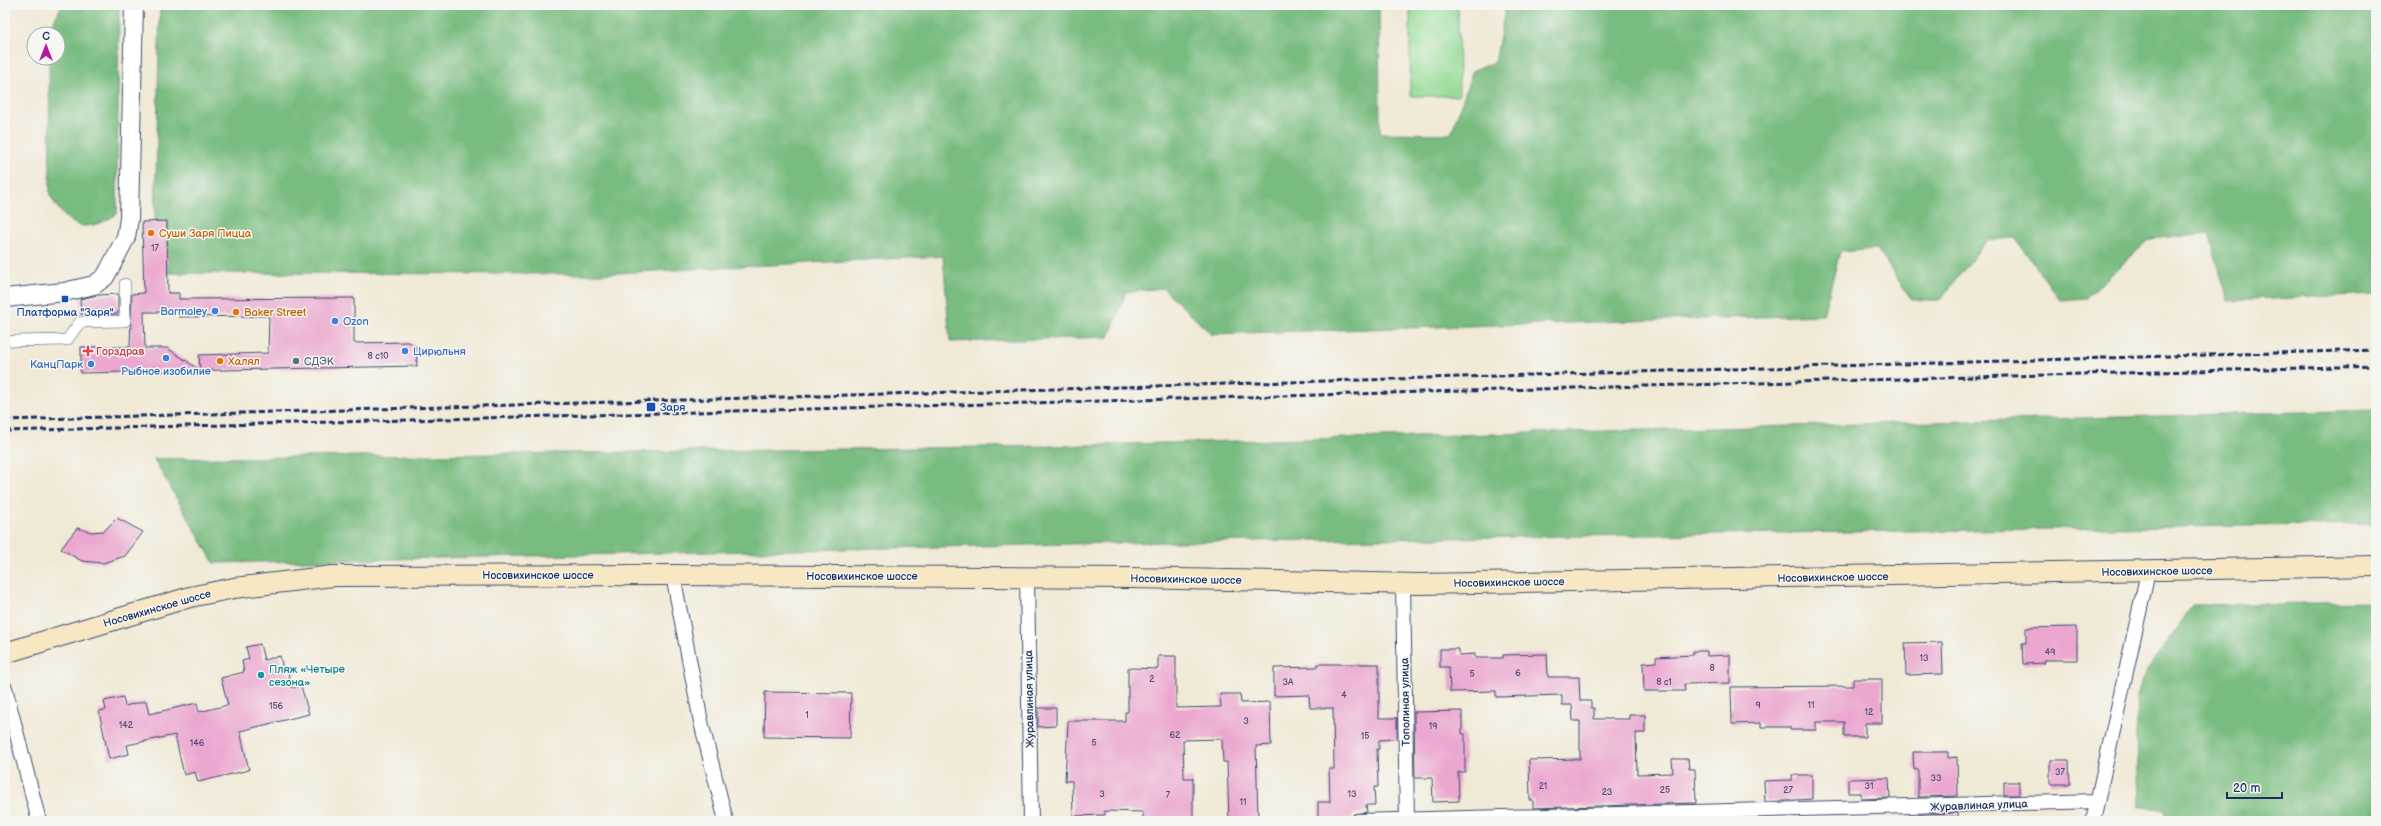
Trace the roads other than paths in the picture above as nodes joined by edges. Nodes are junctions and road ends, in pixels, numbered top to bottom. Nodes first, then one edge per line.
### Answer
1 (134, 5) edge
2 (125, 284) dead end
3 (5, 298) edge
4 (13, 341) dead end
5 (2376, 566) edge
6 (2148, 572) junction
7 (673, 575) junction
8 (1027, 577) junction
9 (1403, 583) junction
10 (5, 653) edge
11 (5, 688) edge
12 (2097, 801) junction
13 (1407, 820) edge
14 (39, 821) edge
15 (726, 821) edge
16 (1031, 821) edge
17 (1358, 821) edge
18 (2093, 821) edge

1 - 3 street
2 - 4 street
5 - 6 main road, Носовихинское шоссе
6 - 9 main road, Носовихинское шоссе
6 - 12 street
7 - 8 main road, Носовихинское шоссе
7 - 10 main road, Носовихинское шоссе
7 - 15 street
8 - 9 main road, Носовихинское шоссе
8 - 16 street, Журавлиная улица
9 - 13 street, Тополиная улица
11 - 14 street
12 - 13 street, Журавлиная улица
12 - 18 street
13 - 17 street, Журавлиная улица

